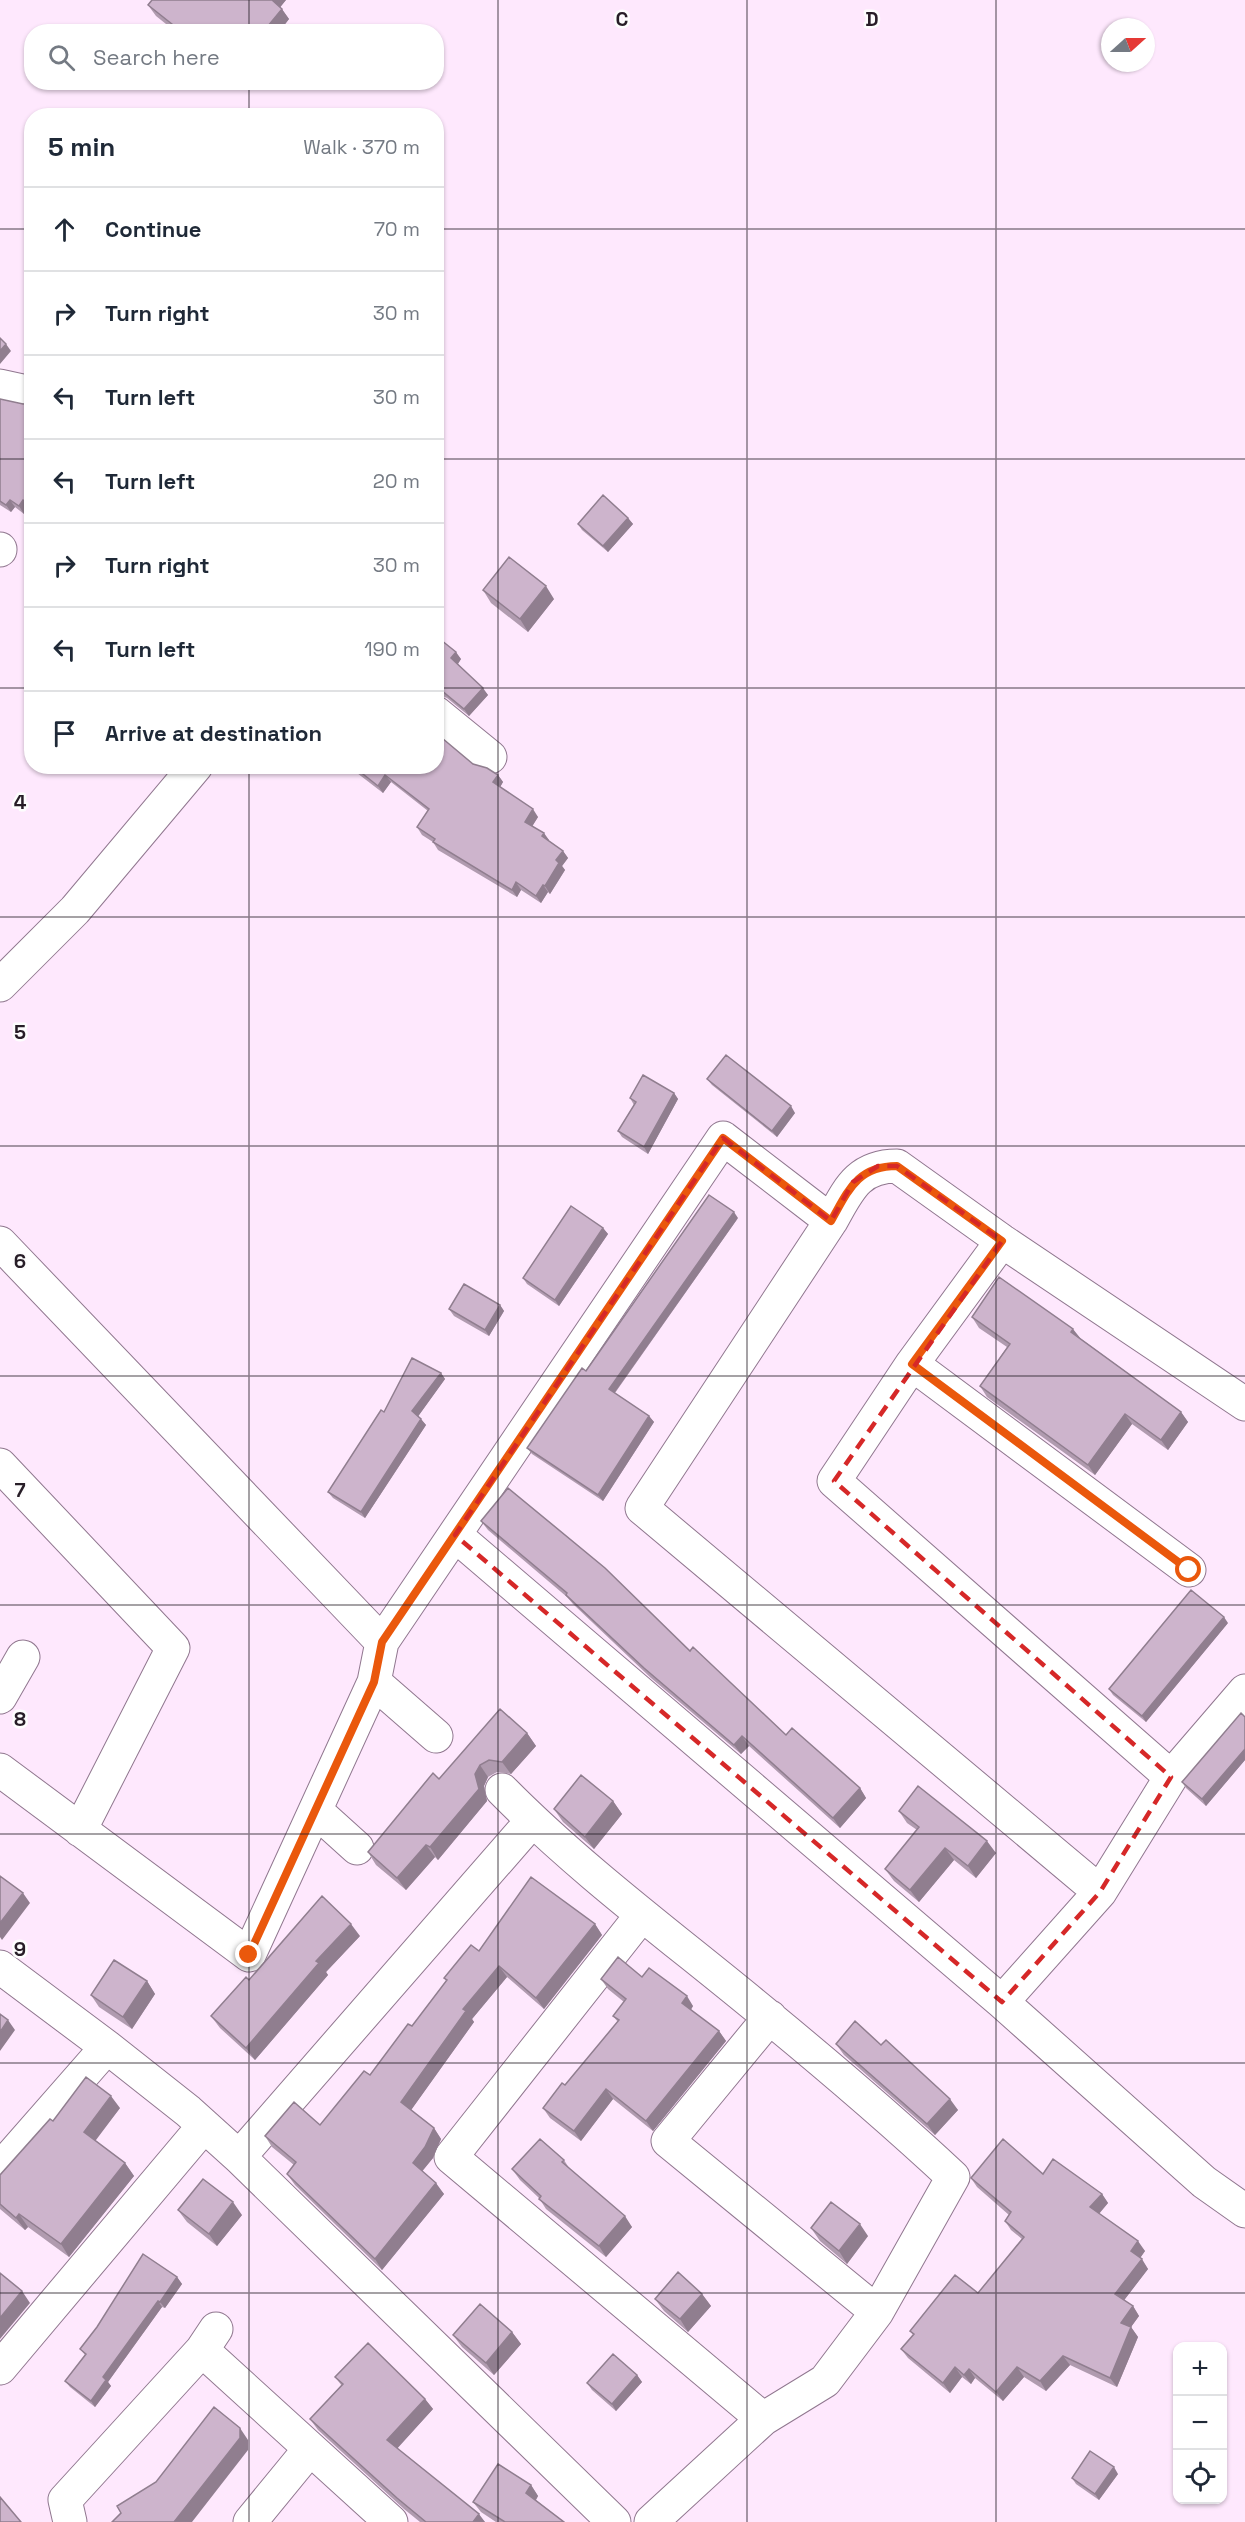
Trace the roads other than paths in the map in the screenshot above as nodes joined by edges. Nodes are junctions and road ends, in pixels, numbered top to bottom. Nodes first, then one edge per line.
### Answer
1 (0, 386) edge
2 (24, 391) edge
3 (444, 720) edge
4 (490, 757) dead end
5 (189, 774) edge
6 (0, 985) edge
7 (831, 1221) junction
8 (1002, 1241) junction
9 (0, 1243) edge
10 (912, 1364) junction
11 (1245, 1404) edge
12 (0, 1465) edge
13 (455, 1535) junction
14 (1189, 1570) dead end
15 (382, 1642) junction
16 (23, 1657) dead end
17 (374, 1682) junction
18 (1245, 1692) edge
19 (0, 1696) edge
20 (436, 1736) dead end
21 (0, 1770) edge
22 (1171, 1777) junction
23 (502, 1790) dead end
24 (316, 1811) junction
25 (532, 1821) junction
26 (80, 1830) junction
27 (357, 1848) dead end
28 (1100, 1892) junction
29 (641, 1916) junction
30 (0, 1967) edge
31 (1002, 2002) junction
32 (770, 2017) junction
33 (107, 2047) junction
34 (203, 2127) junction
35 (239, 2157) junction
36 (0, 2169) edge
37 (1245, 2211) edge
38 (877, 2312) junction
39 (0, 2368) edge
40 (763, 2419) junction
41 (309, 2450) junction
42 (70, 2522) edge
43 (250, 2522) edge
44 (391, 2522) edge
45 (614, 2522) edge
46 (651, 2522) edge

1 - 2 street
3 - 4 street
5 - 6 street
7 - 8 street
7 - 13 street
7 - 28 street
8 - 10 street
8 - 11 street
9 - 15 street
10 - 14 street
10 - 22 street
12 - 26 street
13 - 15 street
13 - 31 street
15 - 17 street
16 - 19 street
17 - 20 street
17 - 24 street
18 - 22 street
21 - 26 street
22 - 28 street
23 - 25 street
24 - 26 street
24 - 27 street
25 - 29 street
25 - 35 street
28 - 31 street
29 - 32 street
29 - 40 street
30 - 33 street
31 - 37 street
32 - 38 street
32 - 38 street
33 - 34 street
33 - 36 street
34 - 35 street
34 - 39 street
35 - 45 street
38 - 40 street
40 - 46 street
41 - 42 street
41 - 43 street
41 - 44 street

